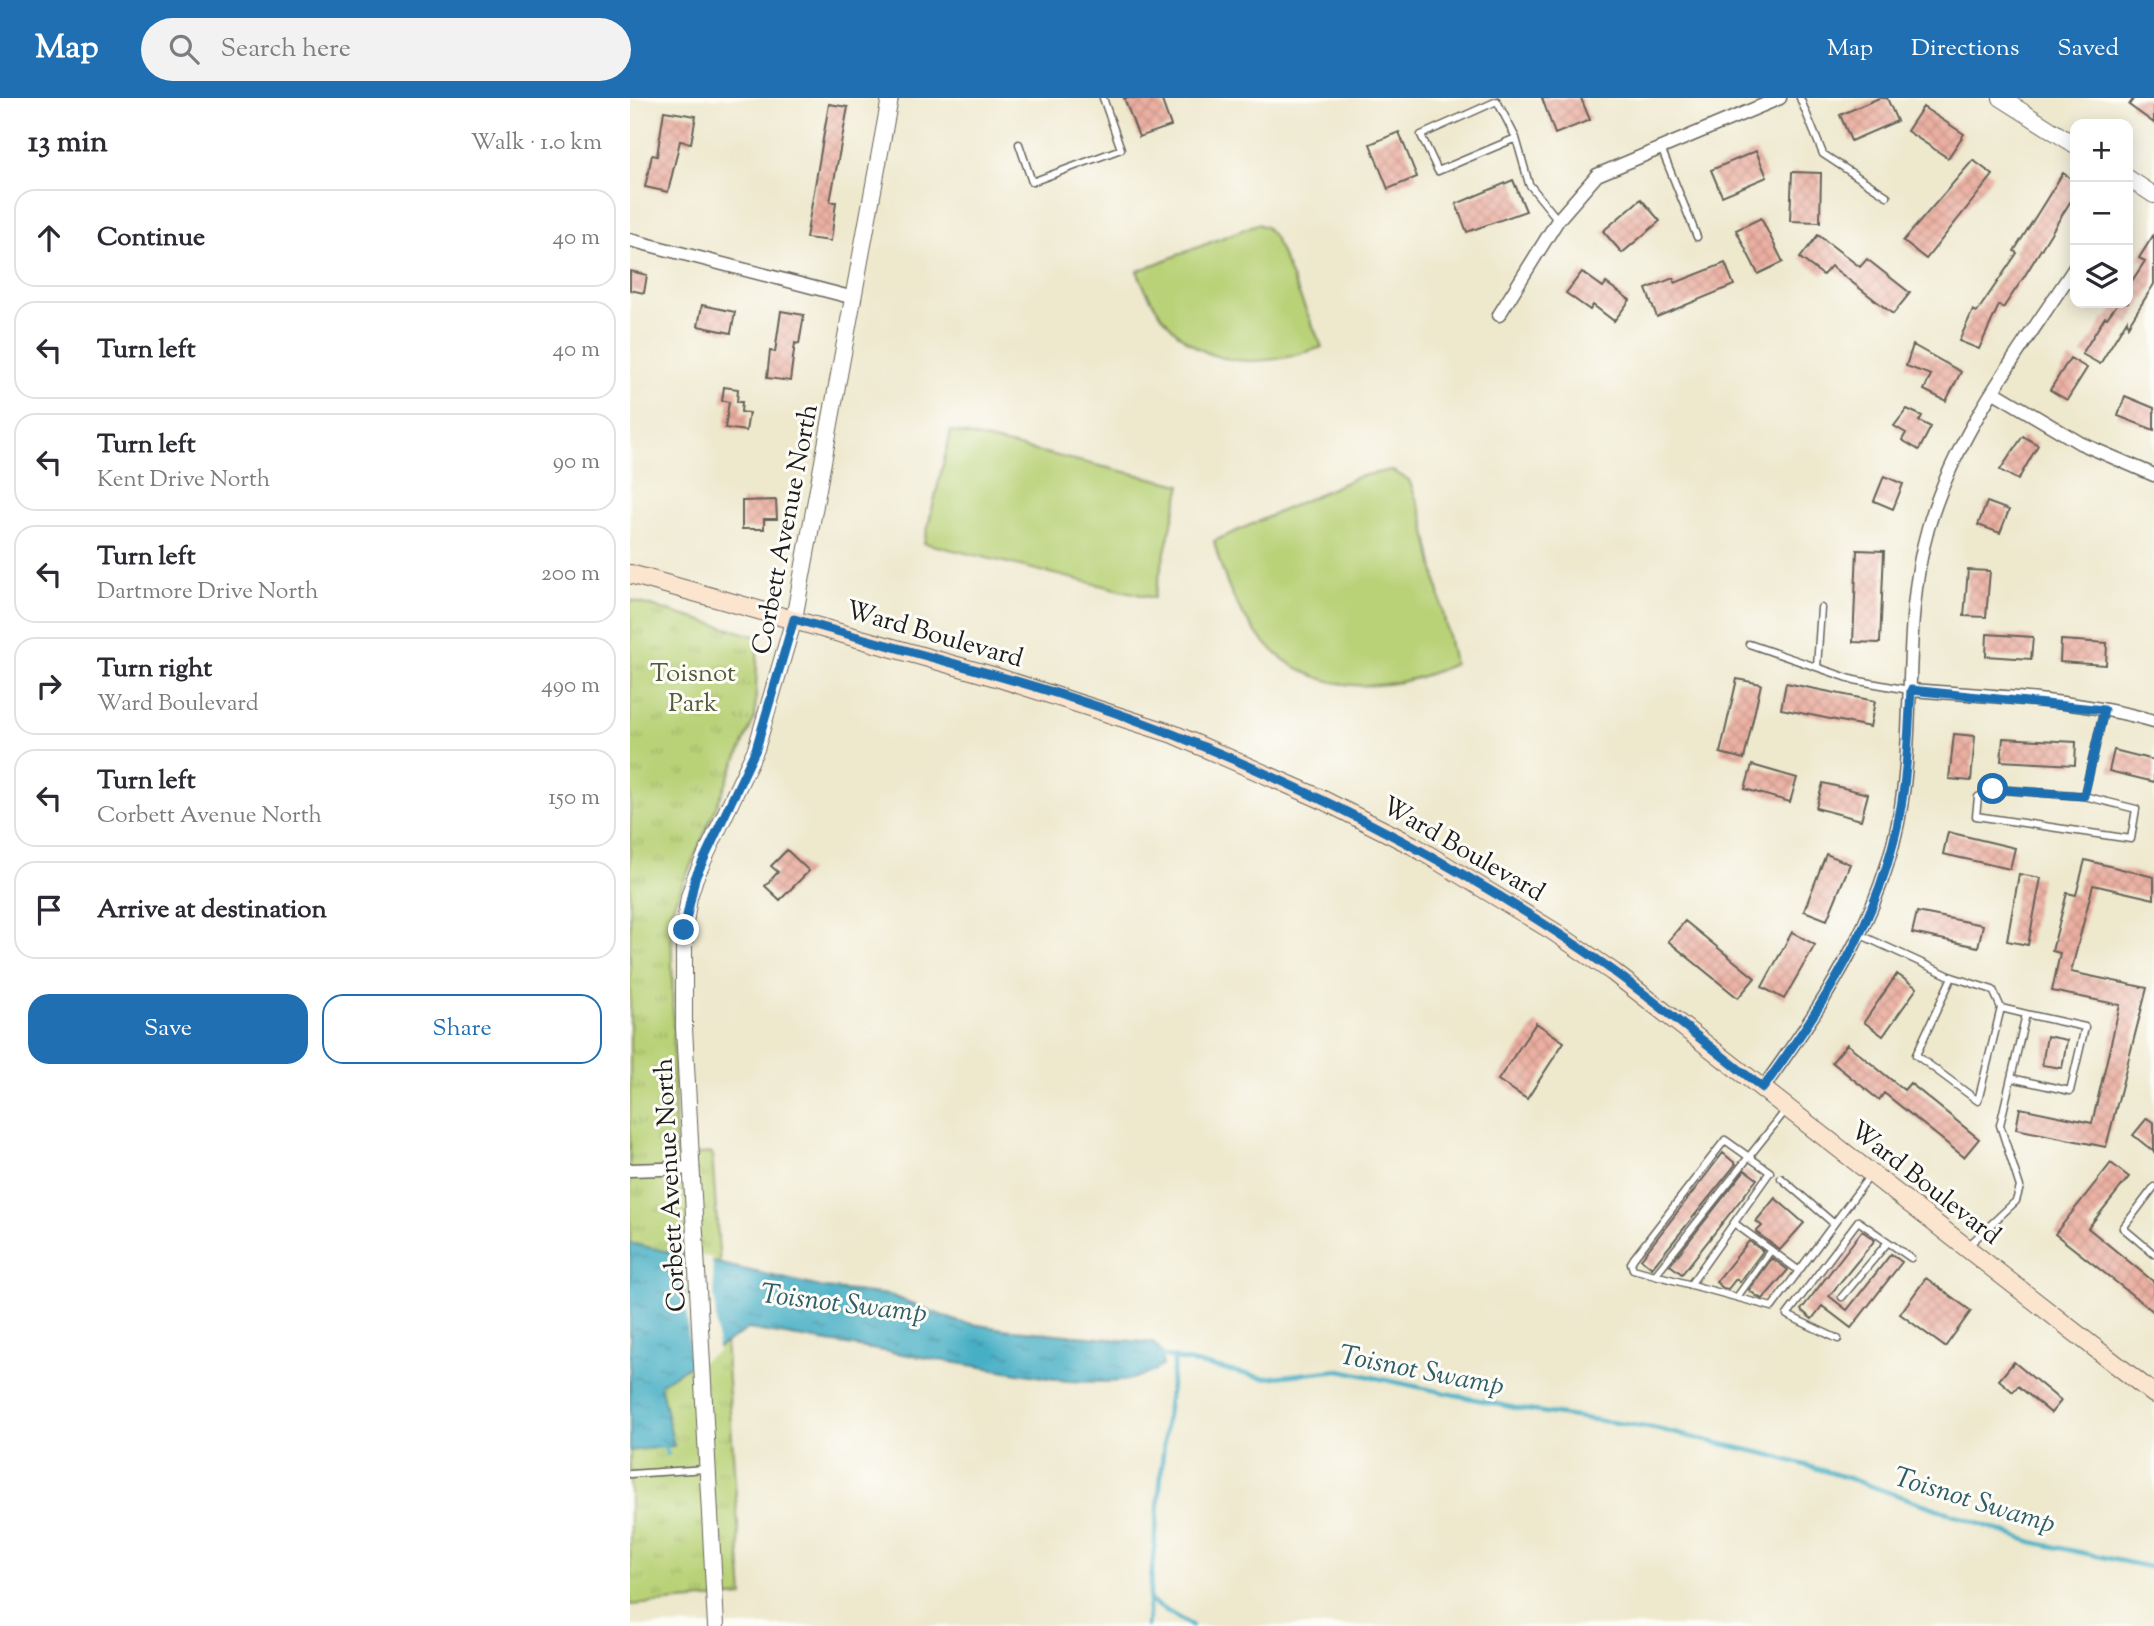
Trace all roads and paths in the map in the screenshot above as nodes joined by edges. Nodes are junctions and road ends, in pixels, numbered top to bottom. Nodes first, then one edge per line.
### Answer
1 (890, 98) edge
2 (1103, 98) edge
3 (1780, 98) edge
4 (1800, 98) edge
5 (2001, 98) edge
6 (1497, 99) edge
7 (1516, 138) junction
8 (2070, 142) edge
9 (1019, 144) dead end
10 (1660, 147) junction
11 (2133, 184) edge
12 (2154, 195) edge
13 (1887, 196) dead end
14 (1559, 220) junction
15 (1697, 237) dead end
16 (630, 240) edge
17 (2070, 275) edge
18 (854, 298) junction
19 (1499, 315) dead end
20 (1994, 392) junction
21 (2154, 475) edge
22 (630, 574) edge
23 (1821, 608) dead end
24 (794, 619) junction
25 (1749, 644) dead end
26 (1817, 667) junction
27 (1911, 690) junction
28 (2104, 710) junction
29 (2154, 721) edge
30 (2084, 796) junction
31 (1861, 935) junction
32 (1952, 977) junction
33 (2001, 1008) junction
34 (2026, 1014) junction
35 (2011, 1078) junction
36 (1763, 1088) junction
37 (1788, 1108) junction
38 (1748, 1156) junction
39 (693, 1168) junction
40 (630, 1170) edge
41 (1872, 1173) junction
42 (1782, 1178) dead end
43 (2154, 1187) edge
44 (1832, 1222) junction
45 (1734, 1223) junction
46 (1888, 1242) junction
47 (1966, 1247) junction
48 (1771, 1250) junction
49 (2154, 1254) edge
50 (1911, 1258) dead end
51 (1798, 1270) junction
52 (1655, 1275) junction
53 (1690, 1285) junction
54 (1737, 1297) junction
55 (1842, 1297) dead end
56 (1772, 1307) junction
57 (1787, 1315) junction
58 (1838, 1339) dead end
59 (2154, 1394) edge
60 (708, 1468) junction
61 (630, 1474) edge
62 (716, 1626) edge

1 - 18 street, Corbett Avenue North
2 - 9 lane
3 - 10 street
4 - 13 lane
5 - 8 street
6 - 7 lane
6 - 7 lane
7 - 14 lane
10 - 14 street
10 - 15 lane
11 - 12 street
14 - 19 street
16 - 18 street
17 - 20 street
18 - 24 street, Corbett Avenue North
20 - 21 street
20 - 27 street
22 - 24 main road, Ward Boulevard
23 - 26 lane
24 - 36 main road, Ward Boulevard
24 - 39 street, Corbett Avenue North
25 - 26 lane
26 - 27 lane
27 - 28 street
27 - 31 street
28 - 29 street
28 - 30 lane
30 - 30 lane
31 - 32 lane
31 - 36 street
32 - 33 lane
32 - 33 lane
33 - 34 lane
34 - 35 lane
34 - 35 lane
35 - 47 lane
36 - 37 main road, Ward Boulevard
37 - 38 lane
37 - 41 main road, Ward Boulevard
38 - 45 lane
38 - 52 lane
38 - 52 lane
39 - 40 street
39 - 60 street, Corbett Avenue North
41 - 44 lane
41 - 47 main road, Ward Boulevard
42 - 44 lane
43 - 49 lane
44 - 51 lane
45 - 48 lane
45 - 53 lane
46 - 50 lane
46 - 55 lane
46 - 57 lane
47 - 59 main road, Ward Boulevard
48 - 51 lane
48 - 54 lane
51 - 56 lane
52 - 53 lane
53 - 54 lane
54 - 56 lane
56 - 57 lane
57 - 58 lane
60 - 61 lane
60 - 62 street, Corbett Avenue North

